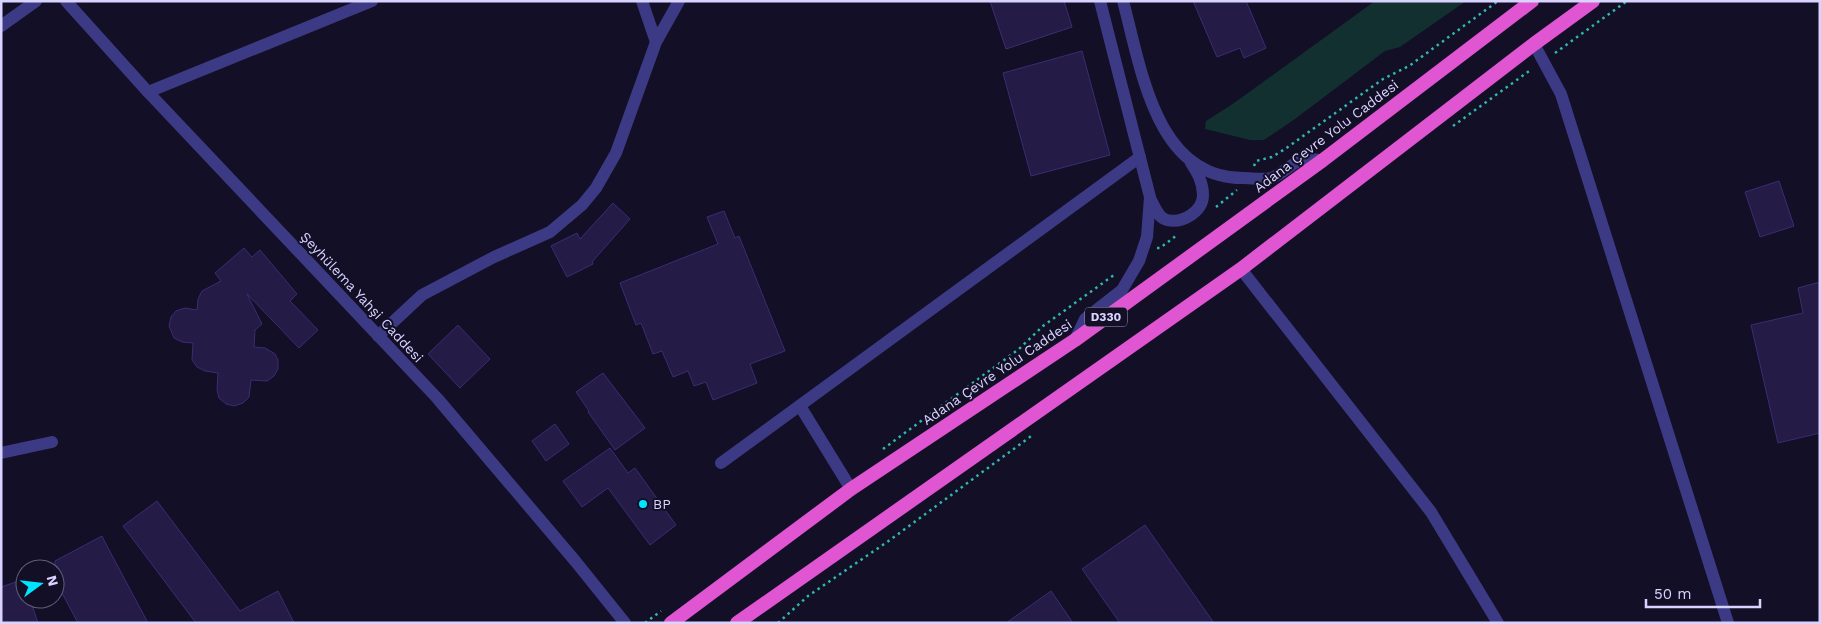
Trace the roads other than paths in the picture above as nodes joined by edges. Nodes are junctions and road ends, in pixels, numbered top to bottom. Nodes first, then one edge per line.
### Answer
1 (36, 1) edge
2 (66, 1) edge
3 (372, 1) edge
4 (642, 1) edge
5 (679, 1) edge
6 (1100, 1) edge
7 (1123, 1) edge
8 (1532, 1) edge
9 (1593, 1) edge
10 (353, 5) edge
11 (1, 26) edge
12 (656, 42) junction
13 (1534, 44) junction
14 (148, 92) junction
15 (1140, 157) junction
16 (1188, 160) junction
17 (1323, 160) junction
18 (1150, 197) junction
19 (1241, 269) junction
20 (378, 336) junction
21 (1075, 340) junction
22 (800, 406) junction
23 (52, 442) dead end
24 (1, 453) edge
25 (721, 463) dead end
26 (852, 489) junction
27 (625, 623) edge
28 (672, 623) edge
29 (737, 623) edge
30 (1498, 623) edge
31 (1728, 623) edge

1 - 11 street
2 - 14 street, Şeyhülema Yahşi Caddesi
3 - 10 street
4 - 12 street
5 - 12 street
6 - 15 street
7 - 16 street
8 - 17 highway, Adana Çevre Yolu Caddesi / D330
9 - 13 highway, D330
10 - 14 street
12 - 20 street
13 - 19 highway, D330
13 - 31 street
14 - 20 street, Şeyhülema Yahşi Caddesi
15 - 18 street
15 - 22 street
16 - 17 street
16 - 18 street
17 - 21 highway, Adana Çevre Yolu Caddesi / D330
18 - 21 street
19 - 29 highway, D330
19 - 30 street
20 - 27 street, Şeyhülema Yahşi Caddesi
21 - 26 highway, Adana Çevre Yolu Caddesi / D330
22 - 25 street
22 - 26 street
23 - 24 street
26 - 28 highway, Adana Çevre Yolu Caddesi / D330

